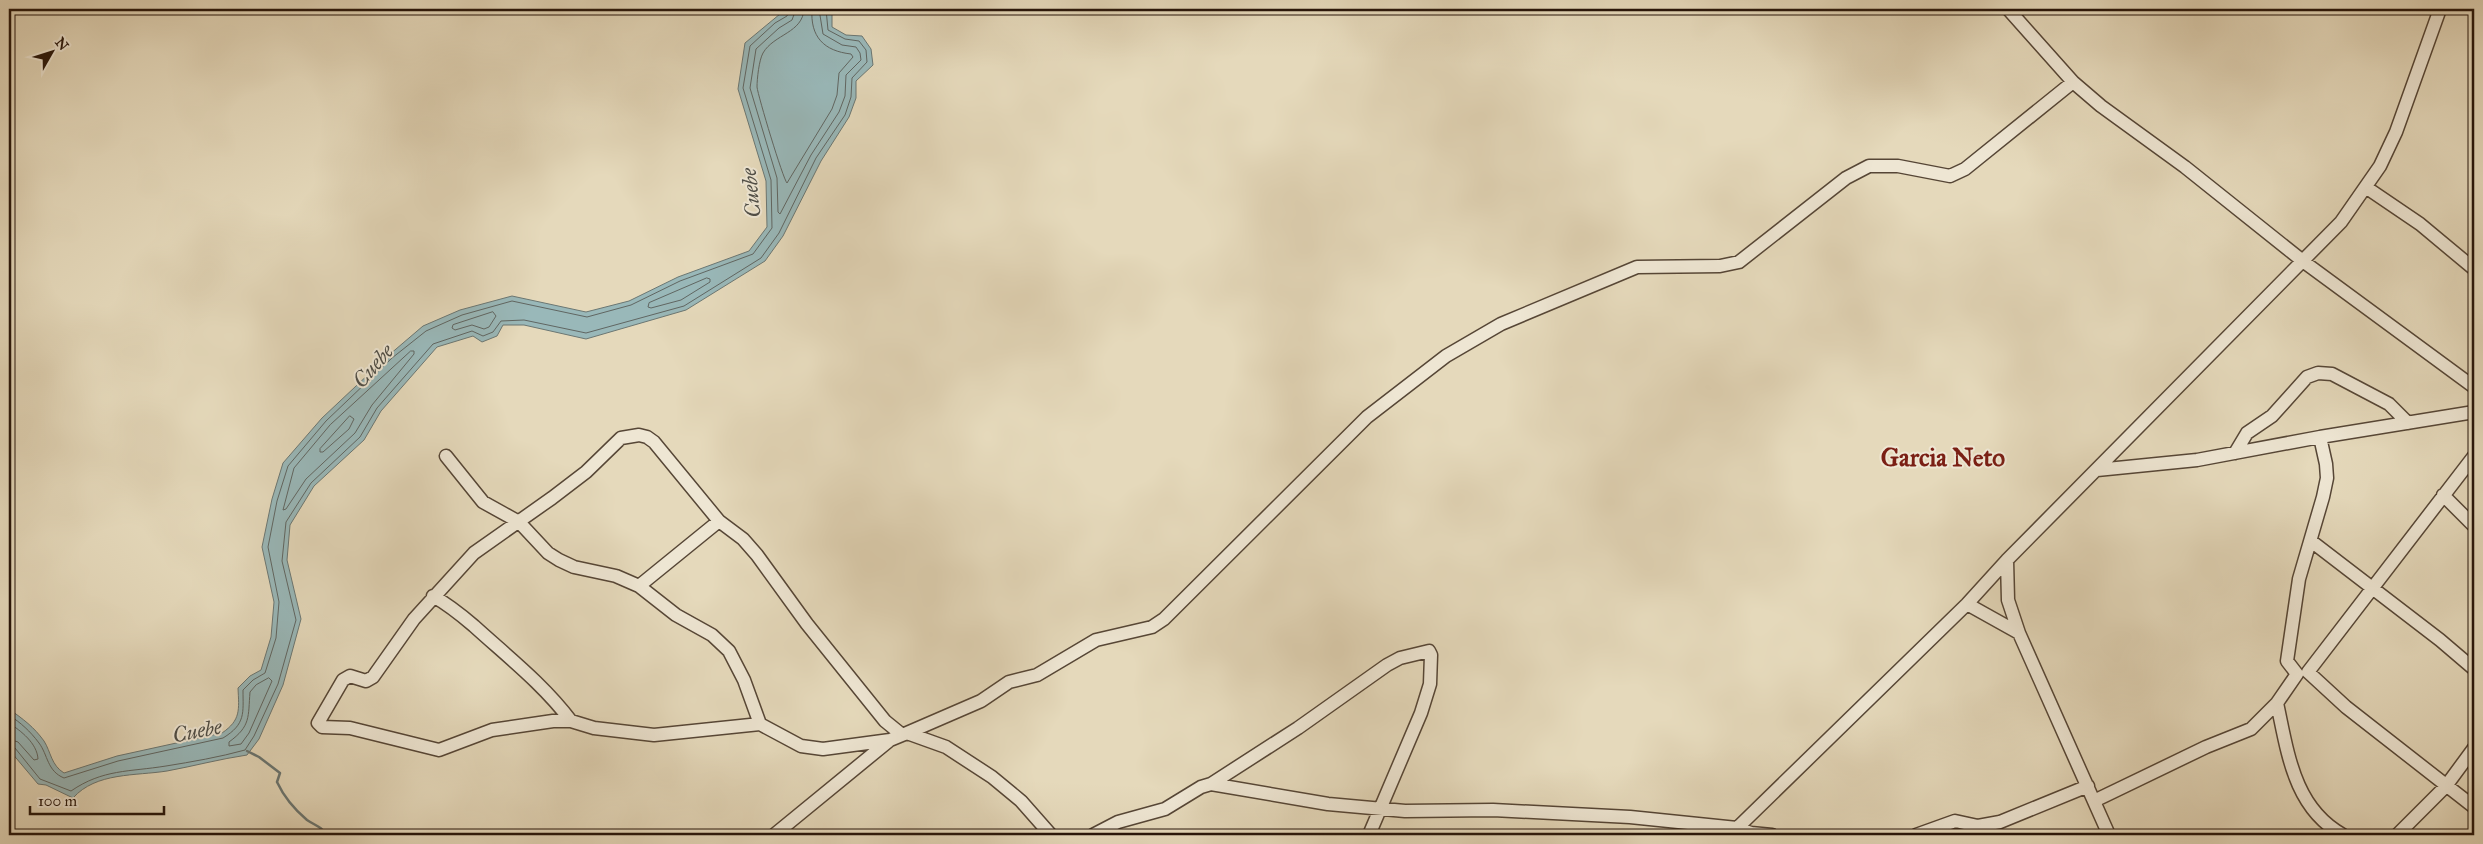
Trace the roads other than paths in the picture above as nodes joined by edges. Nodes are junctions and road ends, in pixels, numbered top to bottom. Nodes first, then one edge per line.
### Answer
1 (2008, 9) edge
2 (2440, 9) edge
3 (2073, 82) junction
4 (2367, 188) junction
5 (2304, 262) junction
6 (2474, 269) edge
7 (2474, 387) edge
8 (2474, 412) edge
9 (2408, 423) junction
10 (2320, 437) junction
11 (2235, 453) junction
12 (446, 456) dead end
13 (2474, 456) edge
14 (2097, 470) junction
15 (2443, 495) junction
16 (719, 521) junction
17 (519, 522) junction
18 (2474, 526) edge
19 (2311, 541) junction
20 (2007, 560) junction
21 (640, 586) junction
22 (2372, 588) junction
23 (433, 596) junction
24 (1968, 604) junction
25 (2020, 633) junction
26 (2474, 669) edge
27 (2303, 673) junction
28 (2277, 703) junction
29 (571, 721) junction
30 (760, 724) junction
31 (899, 736) junction
32 (2474, 748) edge
33 (1211, 784) junction
34 (2088, 786) junction
35 (2446, 786) junction
36 (2094, 801) junction
37 (2474, 807) edge
38 (1379, 809) junction
39 (1734, 832) edge
40 (774, 835) edge
41 (1051, 835) edge
42 (1093, 835) edge
43 (1369, 835) edge
44 (1772, 835) edge
45 (1916, 835) edge
46 (2109, 835) edge
47 (2343, 835) edge
48 (2397, 835) edge

1 - 3 street
2 - 4 street
3 - 5 street
3 - 31 street
4 - 5 street
4 - 6 street
5 - 7 street
5 - 14 street
8 - 9 street
9 - 10 street
9 - 11 street
10 - 11 street
10 - 19 street
11 - 14 street
12 - 17 street
13 - 15 street
14 - 20 street
15 - 18 street
15 - 22 street
16 - 17 street
16 - 21 street
16 - 31 street
17 - 21 street
17 - 23 street
19 - 22 street
19 - 27 street
20 - 24 street
20 - 25 street
21 - 30 street
22 - 26 street
22 - 27 street
23 - 29 street
23 - 29 street
24 - 25 street
24 - 39 street
25 - 34 street
27 - 28 street
27 - 35 street
28 - 36 street
28 - 47 street
29 - 30 street
30 - 31 street
31 - 40 street
31 - 41 street
32 - 35 street
33 - 38 street
33 - 38 street
33 - 42 street
34 - 36 street
34 - 45 street
35 - 37 street
35 - 48 street
36 - 46 street
38 - 39 street
38 - 43 street
39 - 44 street

